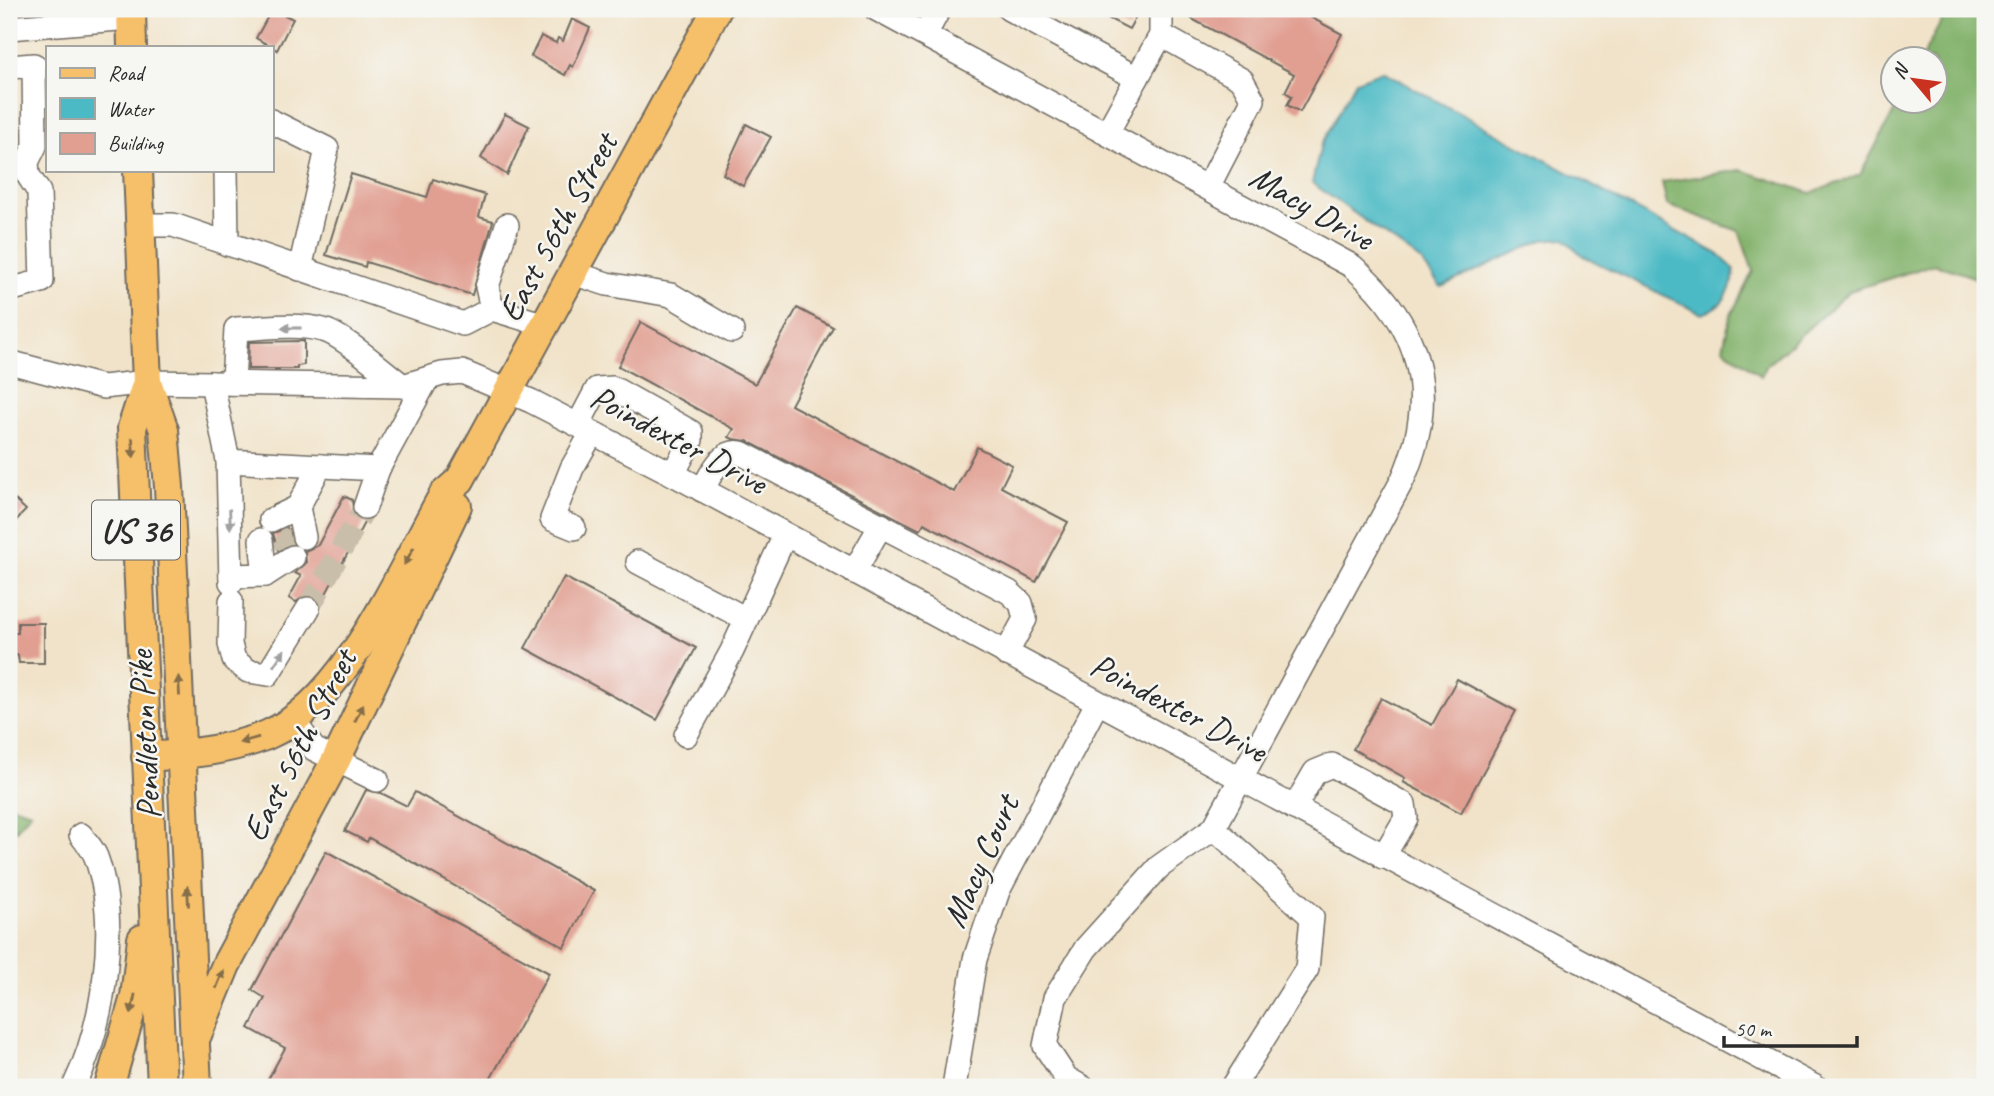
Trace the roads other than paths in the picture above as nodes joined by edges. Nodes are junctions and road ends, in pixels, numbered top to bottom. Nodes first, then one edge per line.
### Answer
1 (717, 9) edge
2 (876, 9) edge
3 (939, 9) edge
4 (1009, 9) edge
5 (1161, 9) edge
6 (131, 13) edge
7 (9, 28) edge
8 (925, 35) junction
9 (1161, 35) junction
10 (132, 46) edge
11 (9, 67) edge
12 (1137, 78) junction
13 (273, 122) edge
14 (1107, 133) junction
15 (138, 172) edge
16 (226, 172) edge
17 (1208, 187) junction
18 (140, 225) junction
19 (507, 225) dead end
20 (227, 244) junction
21 (300, 269) junction
22 (573, 273) junction
23 (9, 290) edge
24 (492, 309) junction
25 (545, 325) junction
26 (732, 331) dead end
27 (353, 349) junction
28 (9, 362) edge
29 (427, 379) junction
30 (147, 383) junction
31 (229, 383) junction
32 (403, 386) junction
33 (509, 391) junction
34 (585, 429) junction
35 (228, 461) junction
36 (320, 466) junction
37 (378, 469) junction
38 (673, 474) junction
39 (460, 480) junction
40 (702, 490) junction
41 (365, 507) tunnel mouth
42 (881, 525) junction
43 (574, 528) dead end
44 (785, 535) junction
45 (638, 562) dead end
46 (854, 572) junction
47 (231, 586) junction
48 (308, 608) tunnel mouth
49 (746, 620) junction
50 (1006, 654) junction
51 (1097, 703) junction
52 (293, 720) junction
53 (686, 735) dead end
54 (182, 755) junction
55 (146, 757) junction
56 (336, 760) junction
57 (1239, 779) junction
58 (377, 780) dead end
59 (1294, 808) junction
60 (1214, 828) junction
61 (81, 835) dead end
62 (1383, 857) junction
63 (151, 863) junction
64 (159, 1021) junction
65 (194, 1043) junction
66 (74, 1087) edge
67 (109, 1087) edge
68 (122, 1087) edge
69 (162, 1087) edge
70 (197, 1087) edge
71 (954, 1087) edge
72 (1082, 1087) edge
73 (1233, 1087) edge
74 (1815, 1087) edge

1 - 22 main road, East 56th Street
2 - 8 street, Macy Drive
3 - 8 street
4 - 12 street
5 - 9 street
6 - 7 street
6 - 10 main road
8 - 14 street, Macy Drive
9 - 12 street
9 - 17 street
11 - 23 street
12 - 14 street
13 - 21 street
14 - 17 street, Macy Drive
15 - 18 main road, Pendleton Pike / US 36
16 - 20 street
17 - 57 street, Macy Drive
18 - 20 street
18 - 30 main road, Pendleton Pike / US 36
19 - 24 street
20 - 21 street
21 - 24 street
22 - 25 main road, East 56th Street
22 - 26 street
24 - 25 street
25 - 33 main road, East 56th Street
27 - 31 street
27 -> 31 street
27 - 32 street
28 - 30 street
29 - 32 street, Poindexter Drive
29 - 33 street, Poindexter Drive
29 - 37 street
30 - 31 street
54 -> 30 main road, Pendleton Pike / US 36
30 -> 55 main road, Pendleton Pike / US 36
31 - 32 street, Poindexter Drive
31 - 35 street
33 - 34 street, Poindexter Drive
33 - 39 main road, East 56th Street
34 - 38 street, Poindexter Drive
34 - 38 street
34 - 43 street
35 - 36 street
35 -> 47 street
36 - 37 street
36 - 47 street
37 - 41 street
38 - 40 street, Poindexter Drive
39 -> 52 main road, East 56th Street
56 -> 39 main road, East 56th Street
40 - 42 street
40 - 44 street, Poindexter Drive
42 - 46 street
42 - 50 street
44 - 46 street, Poindexter Drive
44 - 49 street
45 - 49 street
46 - 50 street, Poindexter Drive
47 -> 48 street
49 - 53 street
50 - 51 street, Poindexter Drive
51 - 57 street, Poindexter Drive
51 - 71 street, Macy Court
52 -> 54 main road, East 56th Street
52 - 56 street
54 - 55 main road, East 56th Street
65 -> 54 main road, Pendleton Pike / US 36
55 - 63 main road, Pendleton Pike / US 36
56 - 58 street
65 -> 56 main road, East 56th Street
57 - 59 street, Poindexter Drive
57 - 60 street, Macy Drive
59 - 62 street, Poindexter Drive
59 - 62 street
60 - 72 street
60 - 73 street
61 - 66 street
62 - 74 street, Poindexter Drive
63 - 64 main road, Pendleton Pike / US 36
63 -> 67 main road
64 - 68 main road
64 - 69 main road, Pendleton Pike / US 36
65 - 70 main road, Pendleton Pike / US 36

